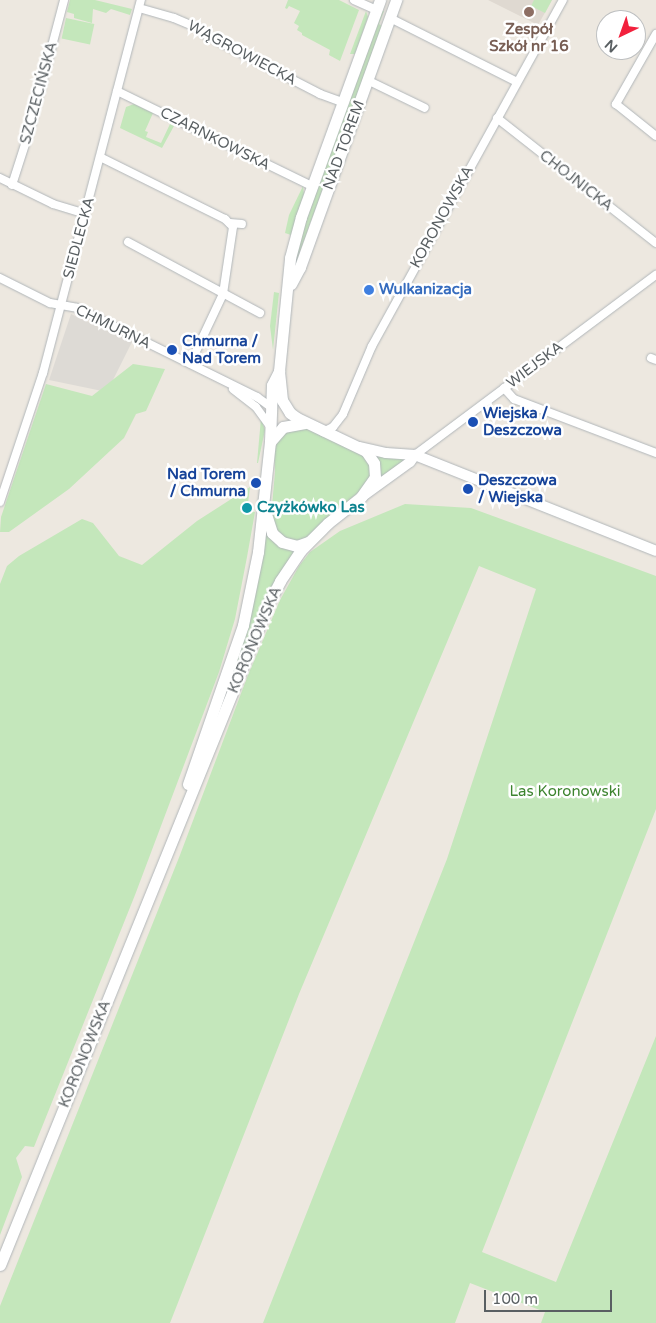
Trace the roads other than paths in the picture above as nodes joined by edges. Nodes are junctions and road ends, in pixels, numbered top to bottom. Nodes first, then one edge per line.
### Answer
1 (64, 0) edge
2 (354, 0) edge
3 (396, 0) edge
4 (563, 0) edge
5 (140, 4) edge
6 (378, 5) edge
7 (390, 18) junction
8 (656, 34) edge
9 (367, 80) junction
10 (517, 82) junction
11 (117, 91) junction
12 (342, 102) junction
13 (425, 108) dead end
14 (497, 118) junction
15 (656, 136) edge
16 (100, 157) junction
17 (0, 178) edge
18 (12, 184) junction
19 (312, 186) junction
20 (85, 214) junction
21 (230, 223) junction
22 (242, 224) dead end
23 (128, 242) dead end
24 (656, 243) edge
25 (656, 274) edge
26 (0, 278) edge
27 (289, 288) junction
28 (223, 294) junction
29 (61, 304) junction
30 (260, 313) dead end
31 (190, 364) junction
32 (279, 371) junction
33 (224, 382) junction
34 (504, 388) junction
35 (271, 407) junction
36 (302, 421) junction
37 (270, 426) junction
38 (323, 432) junction
39 (270, 442) junction
40 (360, 447) junction
41 (656, 453) edge
42 (415, 456) junction
43 (3, 480) edge
44 (361, 497) junction
45 (0, 502) edge
46 (264, 506) junction
47 (308, 542) junction
48 (656, 551) edge
49 (170, 843) junction
50 (0, 1265) edge

1 - 18 street, SZCZECIŃSKA
2 - 6 street
3 - 7 main road, NAD TOREM
4 - 10 street, KORONOWSKA
5 - 11 street, SIEDLECKA
5 - 12 street, WĄGROWIECKA
6 - 12 main road, NAD TOREM
7 - 9 main road, NAD TOREM
7 - 10 street
8 - 15 street
9 - 13 street
9 - 27 main road, NAD TOREM
10 - 14 street, KORONOWSKA
11 - 16 street, SIEDLECKA
11 - 19 street, CZARNKOWSKA
12 - 19 main road, NAD TOREM
14 - 24 street, CHOJNICKA
14 - 38 street, KORONOWSKA
16 - 20 street, SIEDLECKA
16 - 21 street
17 - 18 street
18 - 20 street
19 - 27 main road, NAD TOREM
20 - 29 street, SIEDLECKA
21 - 22 street
21 - 28 street
23 - 28 street
25 - 34 street, WIEJSKA
26 - 29 street, CHMURNA
27 - 32 main road, NAD TOREM
28 - 30 street
28 - 31 street
29 - 31 street, CHMURNA
29 - 43 street, SIEDLECKA
31 - 33 street, CHMURNA
32 - 35 main road, NAD TOREM
32 - 36 main road, NAD TOREM
33 - 35 street, CHMURNA
33 - 37 street, CHMURNA
34 - 41 street
34 - 42 street, WIEJSKA
35 - 36 street, CHMURNA
35 - 37 main road, KORONOWSKA
36 - 38 main road
36 - 39 main road
37 - 39 main road, KORONOWSKA
38 - 40 main road
39 - 46 main road, KORONOWSKA
40 - 42 street
40 - 44 main road
42 - 44 street, KORONOWSKA
42 - 48 street
43 - 45 street, SIEDLECKA
44 - 47 main road, KORONOWSKA
46 - 47 main road
46 - 49 main road, KORONOWSKA
47 - 49 main road, KORONOWSKA
49 - 50 main road, KORONOWSKA

